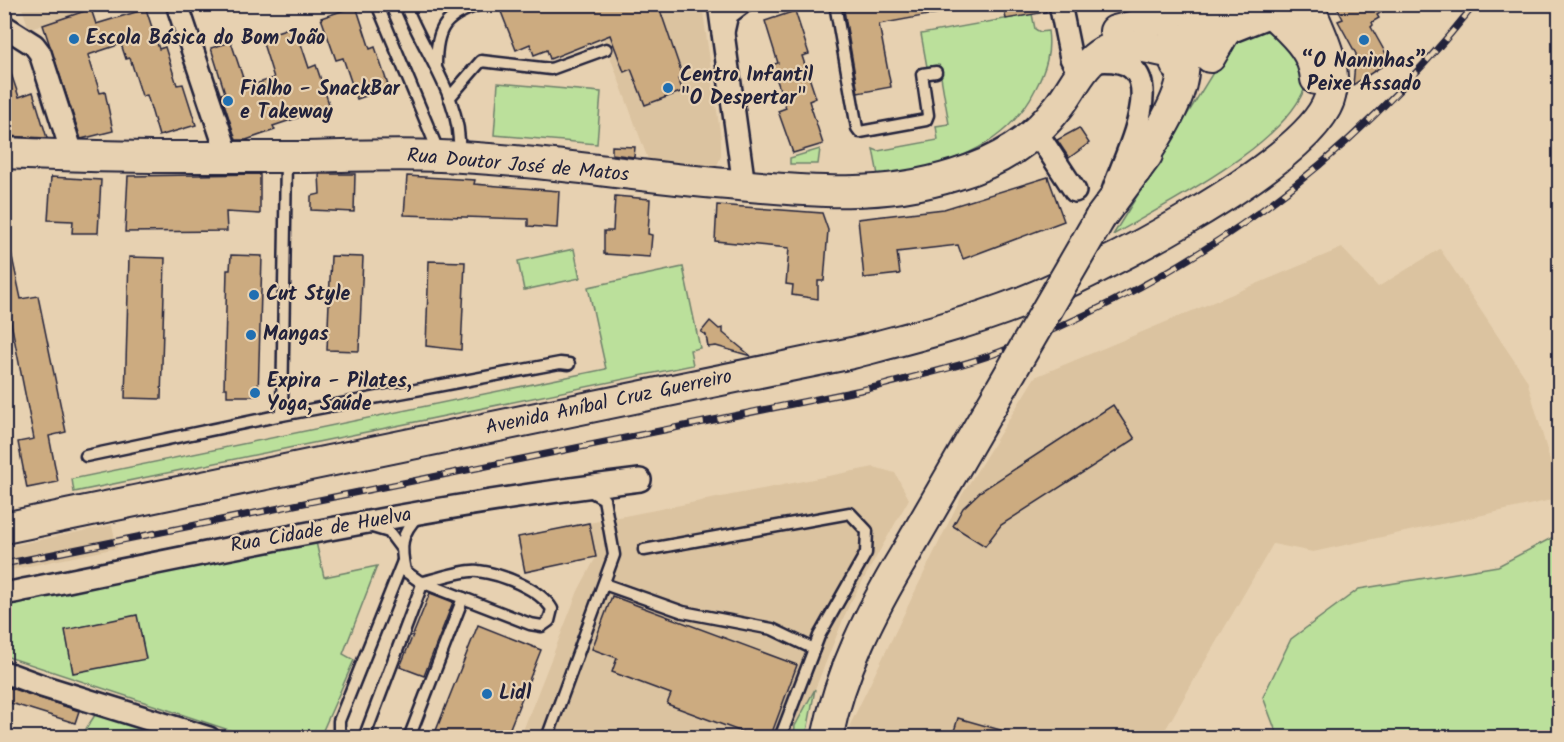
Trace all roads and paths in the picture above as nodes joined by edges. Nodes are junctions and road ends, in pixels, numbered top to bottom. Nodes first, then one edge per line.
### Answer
1 (177, 4) edge
2 (377, 4) edge
3 (405, 4) edge
4 (481, 4) edge
5 (719, 4) edge
6 (740, 4) edge
7 (835, 4) edge
8 (1060, 4) edge
9 (1188, 4) edge
10 (1211, 4) edge
11 (1241, 4) edge
12 (1291, 6) edge
13 (4, 26) edge
14 (1115, 31) junction
15 (723, 32) junction
16 (1219, 41) junction
17 (606, 49) dead end
18 (1182, 54) junction
19 (1080, 65) junction
20 (436, 69) junction
21 (936, 72) dead end
22 (449, 98) junction
23 (1037, 133) junction
24 (4, 153) edge
25 (74, 156) junction
26 (228, 156) junction
27 (286, 157) junction
28 (449, 157) junction
29 (1136, 170) junction
30 (957, 175) junction
31 (744, 186) junction
32 (1075, 191) dead end
33 (1105, 207) junction
34 (1192, 216) junction
35 (569, 364) dead end
36 (282, 415) junction
37 (86, 456) dead end
38 (640, 480) dead end
39 (582, 488) junction
40 (422, 512) junction
41 (4, 517) edge
42 (35, 521) junction
43 (351, 525) junction
44 (4, 528) edge
45 (400, 548) junction
46 (644, 550) dead end
47 (403, 561) junction
48 (423, 582) junction
49 (604, 584) junction
50 (4, 594) edge
51 (463, 598) junction
52 (814, 649) junction
53 (4, 672) edge
54 (828, 731) edge
55 (209, 738) edge
56 (344, 738) edge
57 (364, 738) edge
58 (409, 738) edge
59 (547, 738) edge
60 (780, 738) edge

1 - 26 street
2 - 28 lane
3 - 20 lane
4 - 20 lane
5 - 15 street
6 - 15 street
7 - 21 lane
8 - 19 street
9 - 14 street
10 - 18 street
11 - 16 street
12 - 16 street
12 - 34 street
12 - 34 street
13 - 25 street
14 - 18 street
14 - 19 street
15 - 31 street
16 - 18 street
16 - 29 street
17 - 22 lane
18 - 19 street
18 - 29 street
18 - 33 street
19 - 23 street
19 - 30 street
19 - 33 street
20 - 22 lane
22 - 28 lane
23 - 30 street
23 - 32 street
24 - 25 street, Rua Doutor José de Matos
25 - 26 street, Rua Doutor José de Matos
26 - 27 street, Rua Doutor José de Matos
27 - 28 street, Rua Doutor José de Matos
27 - 36 lane
28 - 31 street, Rua Doutor José de Matos
29 - 33 street
30 - 31 street, Rua Doutor José de Matos
33 - 54 street, bridge
34 - 42 street, Avenida Aníbal Cruz Guerreiro
35 - 36 lane
36 - 37 lane
38 - 39 street, Rua Cidade de Huelva
39 - 40 street, Rua Cidade de Huelva
39 - 49 lane
40 - 43 street, Rua Cidade de Huelva
40 - 45 lane
41 - 42 lane
42 - 44 street, Avenida Aníbal Cruz Guerreiro
43 - 45 lane
43 - 50 street, Rua Cidade de Huelva
45 - 47 lane
46 - 52 lane
47 - 48 lane
47 - 56 lane
48 - 51 lane
48 - 51 lane
48 - 57 lane
49 - 52 lane
49 - 59 lane
51 - 58 lane
52 - 60 lane
53 - 55 street

